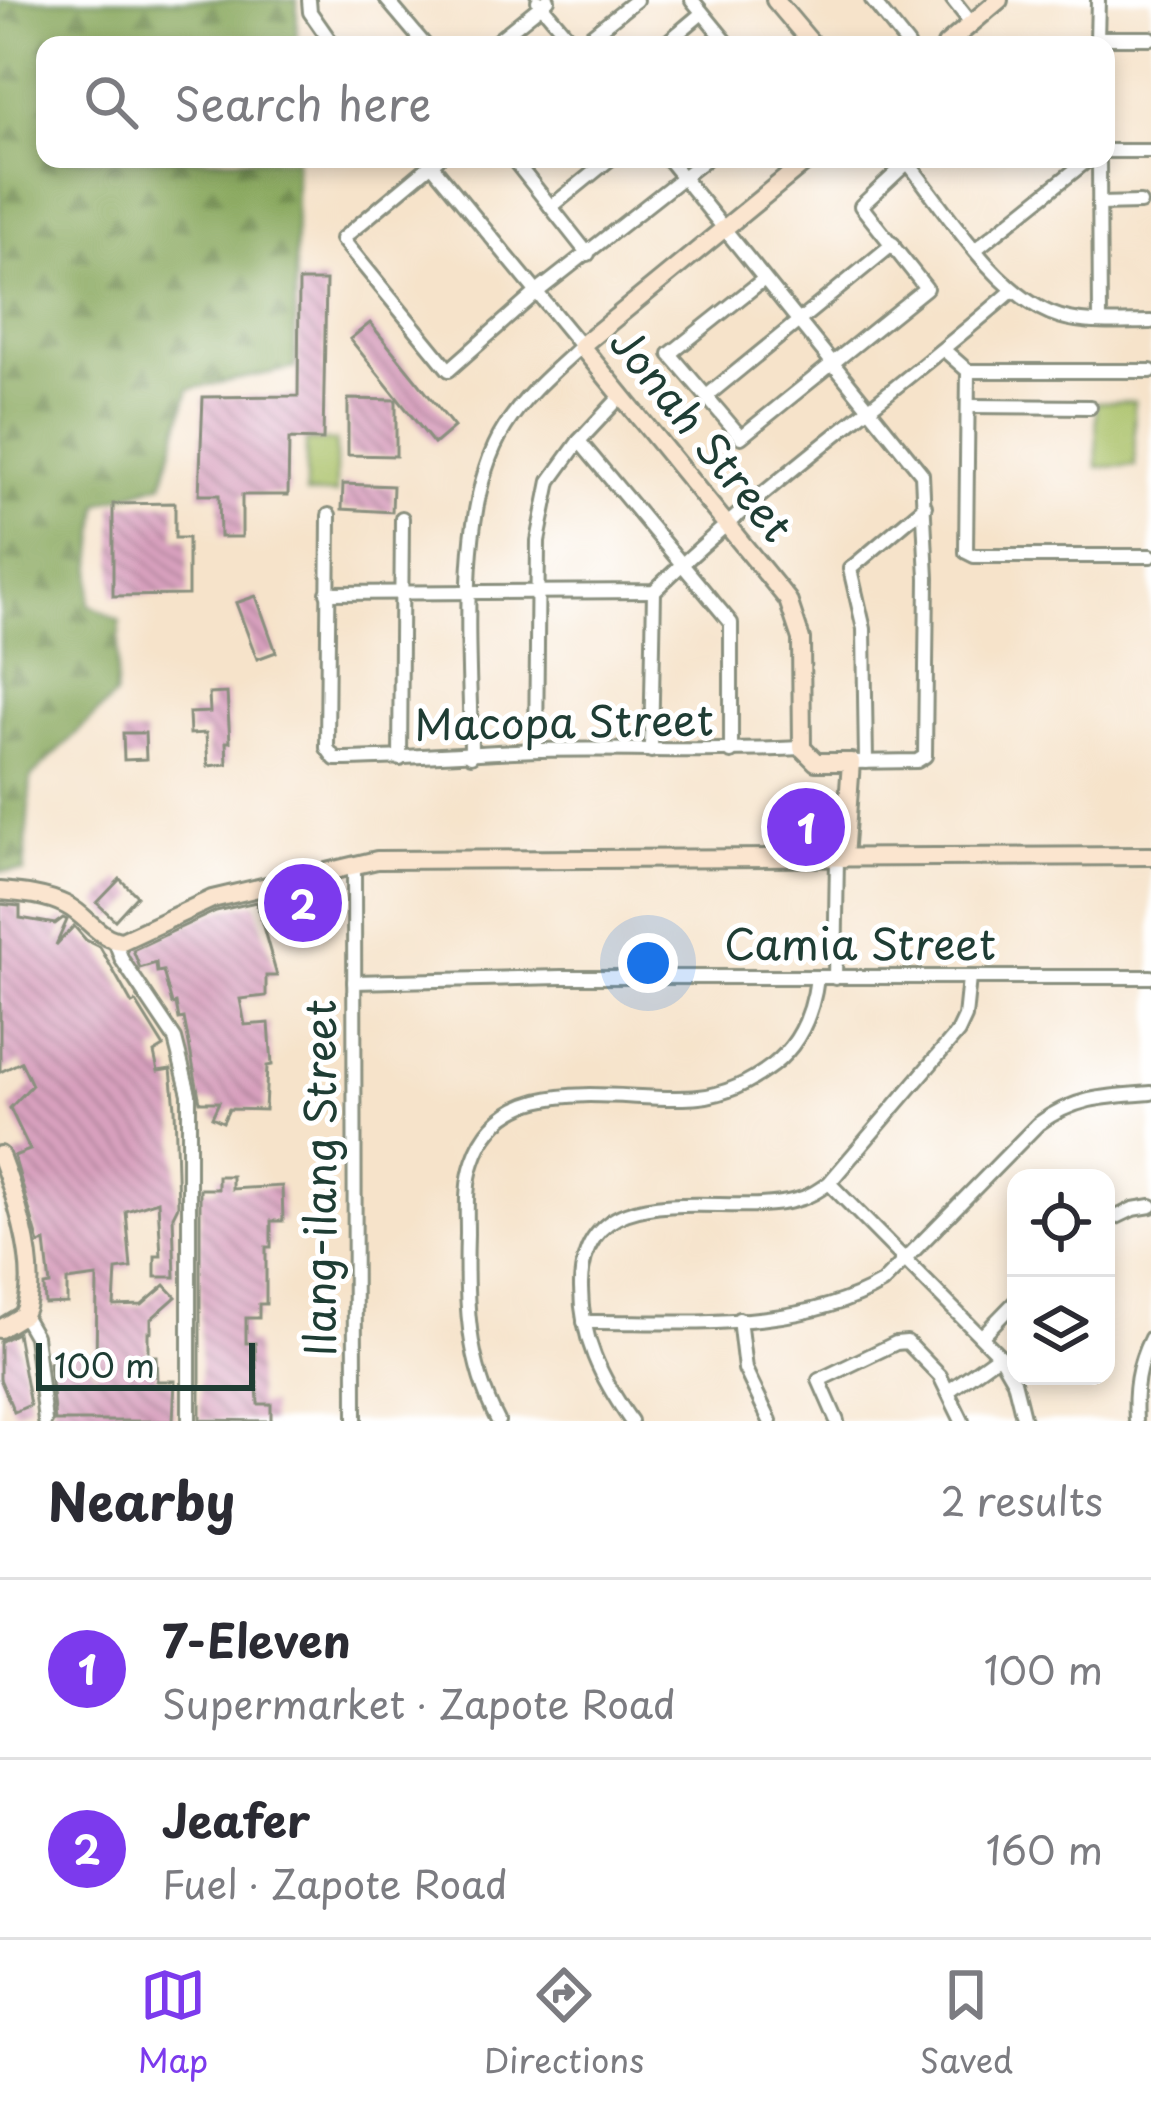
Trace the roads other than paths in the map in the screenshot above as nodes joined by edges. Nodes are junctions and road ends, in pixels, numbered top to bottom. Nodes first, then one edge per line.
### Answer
1 (309, 0) edge
2 (387, 0) edge
3 (636, 0) edge
4 (692, 0) edge
5 (775, 0) edge
6 (872, 0) edge
7 (953, 0) edge
8 (999, 0) edge
9 (1098, 0) edge
10 (542, 2) edge
11 (702, 13) junction
12 (972, 24) junction
13 (326, 36) edge
14 (417, 36) edge
15 (502, 36) edge
16 (570, 36) edge
17 (589, 36) edge
18 (675, 36) edge
19 (721, 36) edge
20 (805, 36) edge
21 (901, 36) edge
22 (957, 36) edge
23 (1097, 36) edge
24 (1151, 38) edge
25 (1115, 40) edge
26 (1115, 151) edge
27 (1151, 151) edge
28 (424, 168) edge
29 (438, 168) edge
30 (524, 168) edge
31 (599, 168) edge
32 (675, 168) edge
33 (694, 168) edge
34 (798, 168) edge
35 (899, 168) edge
36 (913, 168) edge
37 (1078, 168) edge
38 (1099, 168) edge
39 (682, 177) junction
40 (1140, 203) dead end
41 (1099, 204) junction
42 (551, 206) junction
43 (723, 229) junction
44 (893, 244) junction
45 (976, 249) junction
46 (588, 254) junction
47 (764, 278) junction
48 (1012, 291) junction
49 (537, 292) junction
50 (800, 321) junction
51 (1100, 322) junction
52 (1151, 322) edge
53 (581, 346) junction
54 (944, 350) junction
55 (834, 363) junction
56 (968, 371) junction
57 (1151, 371) edge
58 (622, 395) junction
59 (708, 395) junction
60 (968, 406) junction
61 (871, 407) junction
62 (1090, 407) dead end
63 (579, 441) junction
64 (925, 506) junction
65 (328, 515) dead end
66 (402, 518) dead end
67 (728, 524) junction
68 (1151, 556) edge
69 (680, 566) junction
70 (654, 591) junction
71 (401, 592) junction
72 (538, 592) junction
73 (327, 593) junction
74 (471, 593) junction
75 (802, 748) junction
76 (536, 750) junction
77 (651, 751) junction
78 (731, 752) junction
79 (471, 756) junction
80 (400, 760) junction
81 (858, 762) junction
82 (1151, 856) edge
83 (840, 858) junction
84 (354, 864) junction
85 (0, 891) edge
86 (115, 941) junction
87 (1151, 977) edge
88 (818, 978) junction
89 (835, 978) junction
90 (969, 978) junction
91 (354, 982) junction
92 (1151, 1093) edge
93 (0, 1155) edge
94 (829, 1183) junction
95 (1151, 1206) edge
96 (1115, 1218) edge
97 (904, 1261) junction
98 (1007, 1310) edge
99 (23, 1316) junction
100 (739, 1319) junction
101 (584, 1322) junction
102 (0, 1329) edge
103 (982, 1336) junction
104 (1151, 1338) edge
105 (999, 1355) junction
106 (950, 1390) junction
107 (45, 1421) edge
108 (190, 1421) edge
109 (355, 1421) edge
110 (498, 1421) edge
111 (631, 1421) edge
112 (770, 1421) edge
113 (838, 1421) edge
114 (962, 1421) edge
115 (1024, 1421) edge
116 (1136, 1421) edge

1 - 13 street
2 - 14 street
3 - 17 street
4 - 11 street
5 - 20 main road
6 - 21 street
7 - 12 street
8 - 12 main road
9 - 23 street
10 - 15 street
10 - 16 street
11 - 18 street
11 - 19 street
12 - 22 main road
24 - 25 street
26 - 27 street
28 - 49 street
29 - 49 street, Jonah Street
30 - 42 street
31 - 42 street
32 - 39 street
33 - 39 street
34 - 43 main road
35 - 44 street
36 - 45 street
37 - 45 street
38 - 41 street
39 - 43 street
39 - 46 street
40 - 41 street
41 - 51 street
42 - 46 street
43 - 47 street
43 - 53 main road
44 - 50 street
44 - 55 street
45 - 48 street
46 - 49 street
47 - 50 street
47 - 59 street
48 - 51 street
48 - 54 street
49 - 53 street, Jonah Street
50 - 55 street
50 - 59 street
51 - 52 street
53 - 58 main road, Jonah Street
53 - 74 street
54 - 56 street
54 - 61 street
55 - 59 street
55 - 61 street
56 - 57 street
56 - 60 street
58 - 63 street
58 - 67 main road, Jonah Street
60 - 62 street
60 - 68 street
61 - 64 street
61 - 67 street
63 - 69 street
63 - 72 street
64 - 81 street
64 - 81 street
65 - 73 street
66 - 71 street
67 - 69 street
67 - 75 main road, Jonah Street
69 - 70 street
69 - 78 street
70 - 72 street
70 - 77 street
71 - 73 street
71 - 74 street
71 - 80 street
72 - 74 street
72 - 76 street
73 - 80 street, Macopa Street
74 - 79 street
75 - 78 street, Macopa Street
75 - 81 main road
76 - 77 street, Macopa Street
76 - 79 street, Macopa Street
77 - 78 street, Macopa Street
79 - 80 street, Macopa Street
81 - 83 main road
82 - 83 main road
83 - 84 main road
83 - 89 street
84 - 86 main road
84 - 91 street, Ilang-ilang Street
85 - 86 main road
86 - 108 street
87 - 90 street, Camia Street
88 - 89 street, Camia Street
88 - 91 street, Camia Street
88 - 110 street
89 - 90 street, Camia Street
90 - 94 street
91 - 109 street, Ilang-ilang Street
92 - 97 street
93 - 99 main road
94 - 97 street
94 - 101 street
95 - 96 street
97 - 100 street
97 - 103 street
98 - 103 street
99 - 102 main road
99 - 107 street
100 - 101 street
100 - 112 street
101 - 111 street
103 - 105 street
104 - 116 street
105 - 106 street
105 - 115 street
106 - 113 street
106 - 114 street

